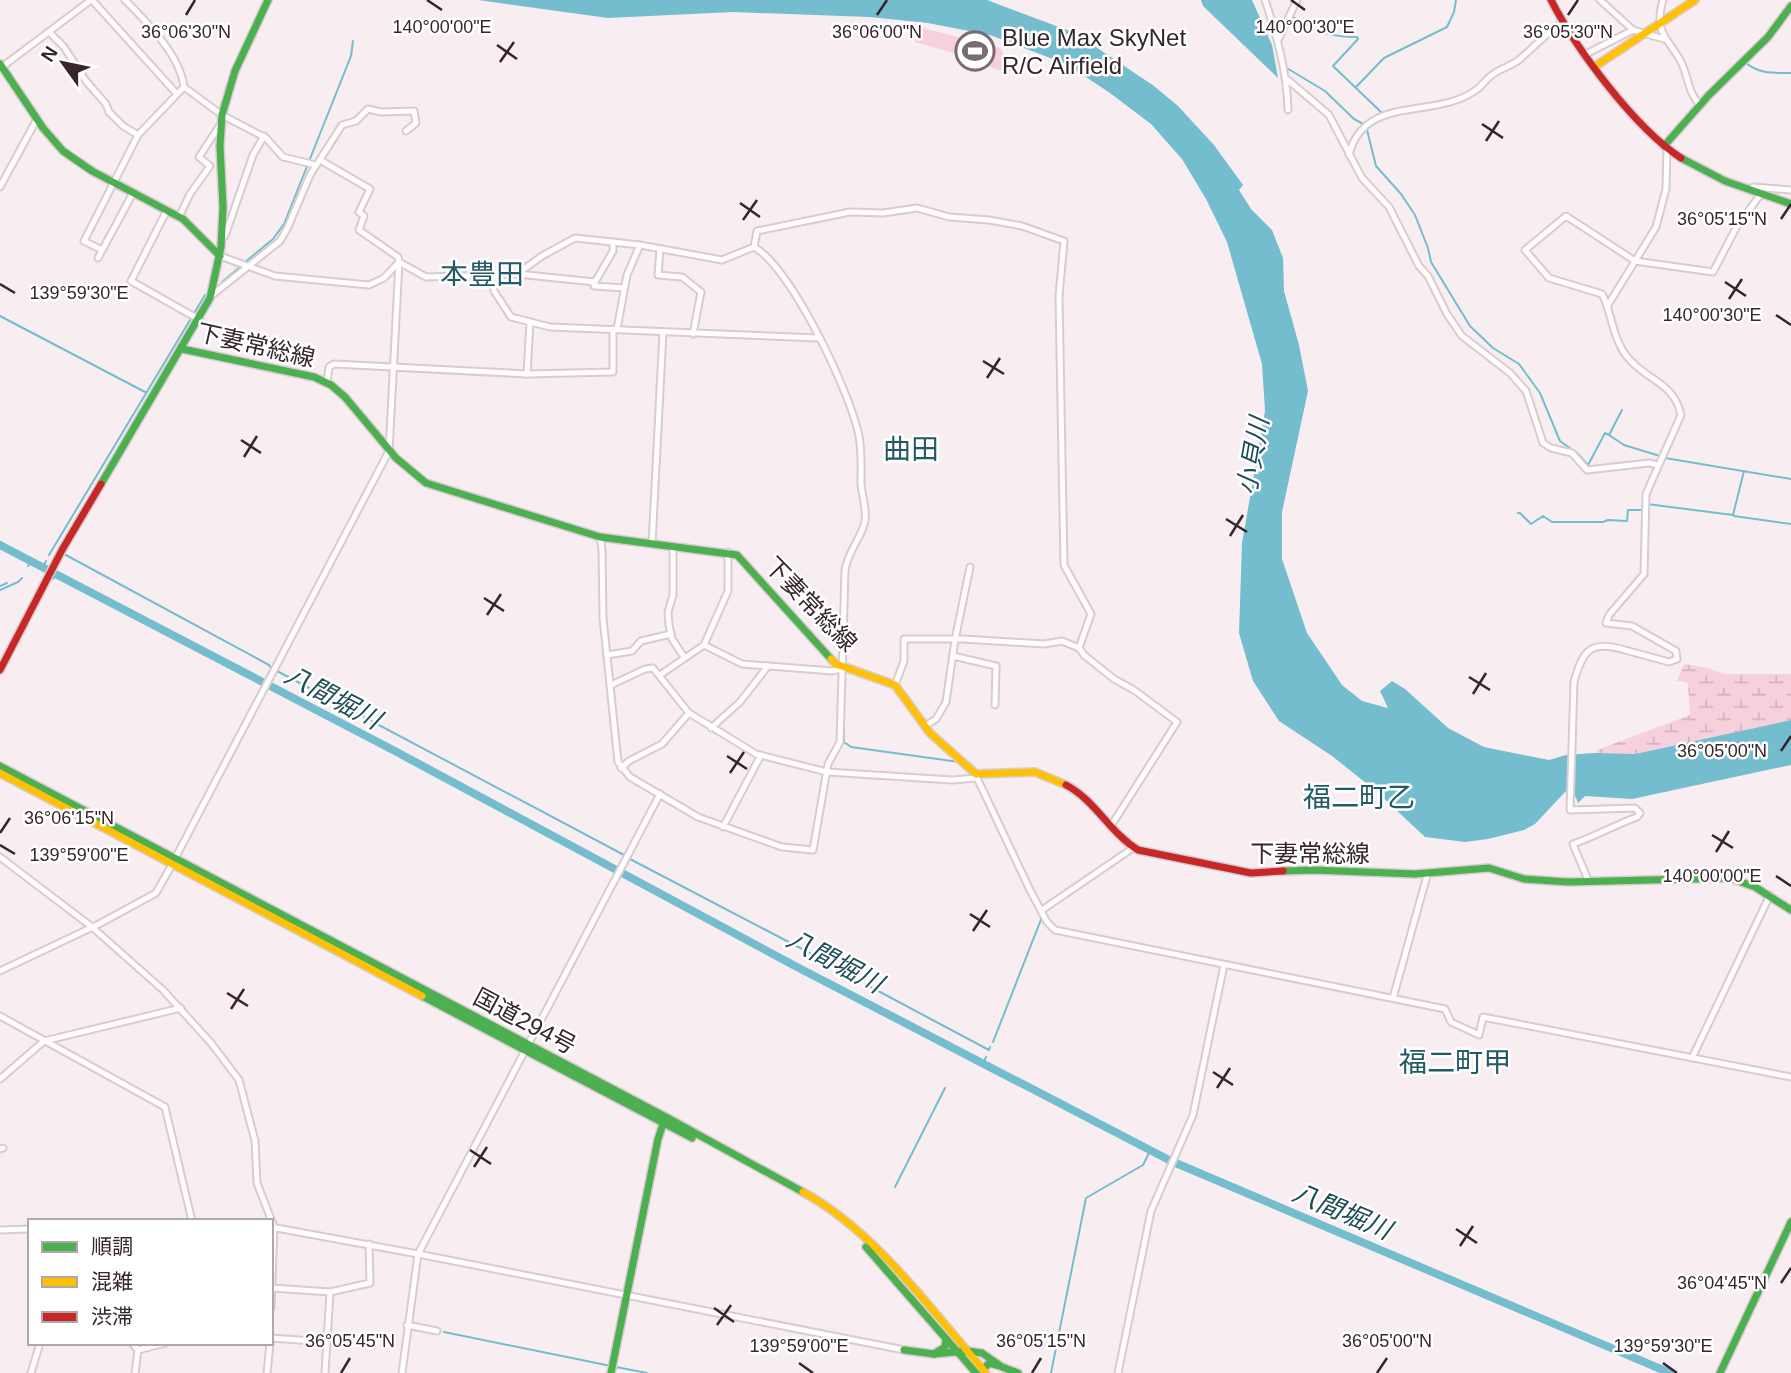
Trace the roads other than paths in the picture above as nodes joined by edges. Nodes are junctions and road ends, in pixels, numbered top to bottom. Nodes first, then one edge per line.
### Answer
1 (92, 0) edge
2 (125, 0) edge
3 (268, 0) edge
4 (1265, 0) edge
5 (1297, 0) edge
6 (1550, 0) edge
7 (1600, 0) edge
8 (1663, 0) edge
9 (1695, 0) edge
10 (1791, 5) edge
11 (1661, 22) junction
12 (1561, 23) junction
13 (1633, 30) junction
14 (49, 32) junction
15 (1644, 33) junction
16 (1664, 39) junction
17 (1278, 40) junction
18 (1584, 55) junction
19 (1, 66) edge
20 (1594, 67) junction
21 (1287, 80) junction
22 (184, 87) junction
23 (177, 94) junction
24 (1700, 105) junction
25 (1288, 110) dead end
26 (37, 119) junction
27 (222, 119) junction
28 (406, 131) dead end
29 (138, 135) junction
30 (264, 136) junction
31 (1666, 147) junction
32 (1349, 155) junction
33 (316, 163) junction
34 (113, 183) junction
35 (0, 187) edge
36 (1750, 190) junction
37 (1791, 190) edge
38 (133, 193) junction
39 (1761, 194) junction
40 (1791, 204) edge
41 (167, 210) junction
42 (179, 217) junction
43 (222, 237) junction
44 (613, 242) junction
45 (640, 245) junction
46 (754, 247) junction
47 (660, 248) junction
48 (102, 250) junction
49 (220, 256) junction
50 (98, 258) dead end
51 (1635, 261) junction
52 (399, 262) junction
53 (246, 267) junction
54 (493, 274) junction
55 (517, 274) junction
56 (595, 282) junction
57 (624, 288) junction
58 (211, 296) junction
59 (1608, 305) junction
60 (195, 316) junction
61 (530, 322) junction
62 (615, 329) junction
63 (663, 332) junction
64 (693, 334) junction
65 (818, 338) junction
66 (181, 349) junction
67 (393, 368) junction
68 (527, 374) junction
69 (327, 382) junction
70 (389, 450) junction
71 (1658, 465) junction
72 (600, 537) junction
73 (652, 544) junction
74 (673, 547) junction
75 (728, 552) junction
76 (970, 567) dead end
77 (671, 634) junction
78 (955, 640) junction
79 (704, 645) junction
80 (1079, 648) junction
81 (607, 655) junction
82 (953, 656) junction
83 (684, 657) junction
84 (768, 666) junction
85 (842, 668) junction
86 (0, 670) edge
87 (660, 675) junction
88 (611, 685) junction
89 (895, 685) junction
90 (995, 705) dead end
91 (689, 713) junction
92 (925, 726) junction
93 (711, 728) junction
94 (761, 755) junction
95 (0, 766) edge
96 (621, 768) junction
97 (827, 772) junction
98 (0, 773) edge
99 (977, 777) junction
100 (660, 794) junction
101 (723, 827) junction
102 (1111, 827) junction
103 (1133, 848) junction
104 (0, 857) edge
105 (174, 861) junction
106 (1428, 872) junction
107 (1588, 880) junction
108 (1770, 895) junction
109 (1042, 910) junction
110 (1791, 910) edge
111 (92, 927) junction
112 (1224, 965) junction
113 (0, 971) edge
114 (1393, 998) junction
115 (181, 1008) junction
116 (0, 1016) edge
117 (44, 1041) junction
118 (526, 1047) junction
119 (1692, 1058) junction
120 (1791, 1077) edge
121 (0, 1079) edge
122 (664, 1120) junction
123 (192, 1219) edge
124 (270, 1219) edge
125 (1791, 1222) edge
126 (273, 1227) edge
127 (28, 1229) edge
128 (0, 1230) edge
129 (369, 1244) junction
130 (418, 1254) junction
131 (273, 1288) edge
132 (330, 1292) junction
133 (627, 1295) junction
134 (407, 1325) junction
135 (437, 1331) dead end
136 (946, 1339) junction
137 (273, 1341) edge
138 (327, 1342) junction
139 (39, 1345) edge
140 (134, 1345) edge
141 (158, 1345) edge
142 (270, 1345) edge
143 (138, 1350) junction
144 (904, 1350) joint
145 (963, 1352) junction
146 (934, 1354) junction
147 (1000, 1366) junction
148 (982, 1372) edge
149 (31, 1373) edge
150 (135, 1373) edge
151 (267, 1373) edge
152 (325, 1373) edge
153 (402, 1373) edge
154 (611, 1373) edge
155 (1019, 1373) edge
156 (1118, 1373) edge
157 (1720, 1373) edge

1 - 14 street
1 - 23 street
2 - 22 street
3 - 27 main road, 下妻常総線
4 - 17 street
5 - 17 street
6 - 12 main road
7 - 13 street
8 - 11 street
9 - 11 main road
10 - 24 main road
11 - 15 main road
11 - 16 street
12 - 18 main road
12 - 32 street
13 - 15 street
13 - 18 street
14 - 19 street
14 - 29 street
15 - 16 street
15 - 20 main road
16 - 24 street
17 - 21 street
18 - 20 main road
19 - 26 main road
20 - 31 main road
21 - 25 street
21 - 32 street
22 - 23 street
22 - 27 street
23 - 29 street
24 - 31 main road
26 - 34 main road
26 - 35 street
27 - 30 street
27 - 42 street
27 - 43 main road, 下妻常総線
28 - 33 street
29 - 34 street
30 - 33 street
30 - 43 street
31 - 36 main road
31 - 51 street
32 - 71 street
33 - 52 street
33 - 53 street
34 - 38 main road
34 - 48 street
36 - 37 street
36 - 39 main road
38 - 41 main road
38 - 48 street
39 - 40 main road
39 - 51 street
41 - 42 main road
41 - 60 street
42 - 49 main road
43 - 49 main road, 下妻常総線
44 - 45 street
44 - 55 street
44 - 56 street
45 - 47 street
45 - 57 street
46 - 47 street
46 - 65 street
46 - 80 street
47 - 64 street
48 - 50 street
49 - 53 street
49 - 58 main road, 下妻常総線
51 - 59 street
51 - 59 street
52 - 53 street
52 - 54 street
52 - 67 street
53 - 58 street
54 - 55 street
54 - 61 street
55 - 56 street
56 - 57 street
57 - 62 street
58 - 60 main road, 下妻常総線
59 - 71 street
60 - 66 main road, 下妻常総線
61 - 62 street
61 - 68 street
62 - 63 street
62 - 68 street
63 - 64 street
63 - 73 street
64 - 65 street
65 - 85 street
66 - 69 main road, 下妻常総線
66 - 86 main road
67 - 68 street
67 - 69 street
67 - 70 street
69 - 70 main road, 下妻常総線
70 - 72 main road, 下妻常総線
70 - 105 street
71 - 107 street
72 - 73 main road, 下妻常総線
72 - 81 street
73 - 74 main road, 下妻常総線
74 - 75 main road, 下妻常総線
74 - 77 street
75 - 79 street
75 - 85 main road, 下妻常総線
76 - 78 street
77 - 81 street
77 - 83 street
78 - 80 street
78 - 82 street
78 - 89 street
79 - 83 street
79 - 84 street
80 - 102 street
81 - 88 street
82 - 90 street
82 - 92 street
83 - 87 street
84 - 85 street
84 - 93 street
85 - 89 main road, 下妻常総線
85 - 97 street
87 - 88 street
87 - 91 street
88 - 96 street
89 - 92 main road
91 - 93 street
91 - 96 street
92 - 99 main road
93 - 94 street
94 - 97 street
94 - 101 street
95 - 105 main road, 国道294号
96 - 100 street
97 - 99 street
97 - 101 street
98 - 105 main road, 国道294号
99 - 102 main road
99 - 109 street
100 - 101 street
100 - 118 street
102 - 103 main road
103 - 106 main road, 下妻常総線
103 - 109 street
104 - 111 street
105 - 111 street
105 - 118 main road, 国道294号
106 - 107 main road, 下妻常総線
106 - 114 street
107 - 108 main road, 下妻常総線
108 - 110 main road, 下妻常総線
108 - 119 street
109 - 112 street
111 - 113 street
111 - 115 street
112 - 114 street
112 - 156 street
114 - 119 street
115 - 117 street
115 - 124 street
116 - 117 street
117 - 121 street
117 - 123 street
118 - 122 main road, 国道294号
118 - 130 street
119 - 120 street
122 - 133 main road
122 - 136 main road, 国道294号
122 - 145 main road, 国道294号
125 - 157 main road
126 - 129 street
127 - 128 street
129 - 130 street
129 - 132 street
130 - 133 street
130 - 134 street
131 - 132 street
132 - 138 street
133 - 144 street
133 - 154 main road
134 - 135 street
134 - 153 street
136 - 145 main road, 国道294号
136 - 146 main road
137 - 138 street
138 - 152 street
139 - 149 street
140 - 143 street
141 - 143 street
142 - 151 street
143 - 150 street
144 - 146 main road
145 - 146 main road
145 - 147 main road
145 - 148 main road, 国道294号
147 - 148 main road
147 - 155 main road

